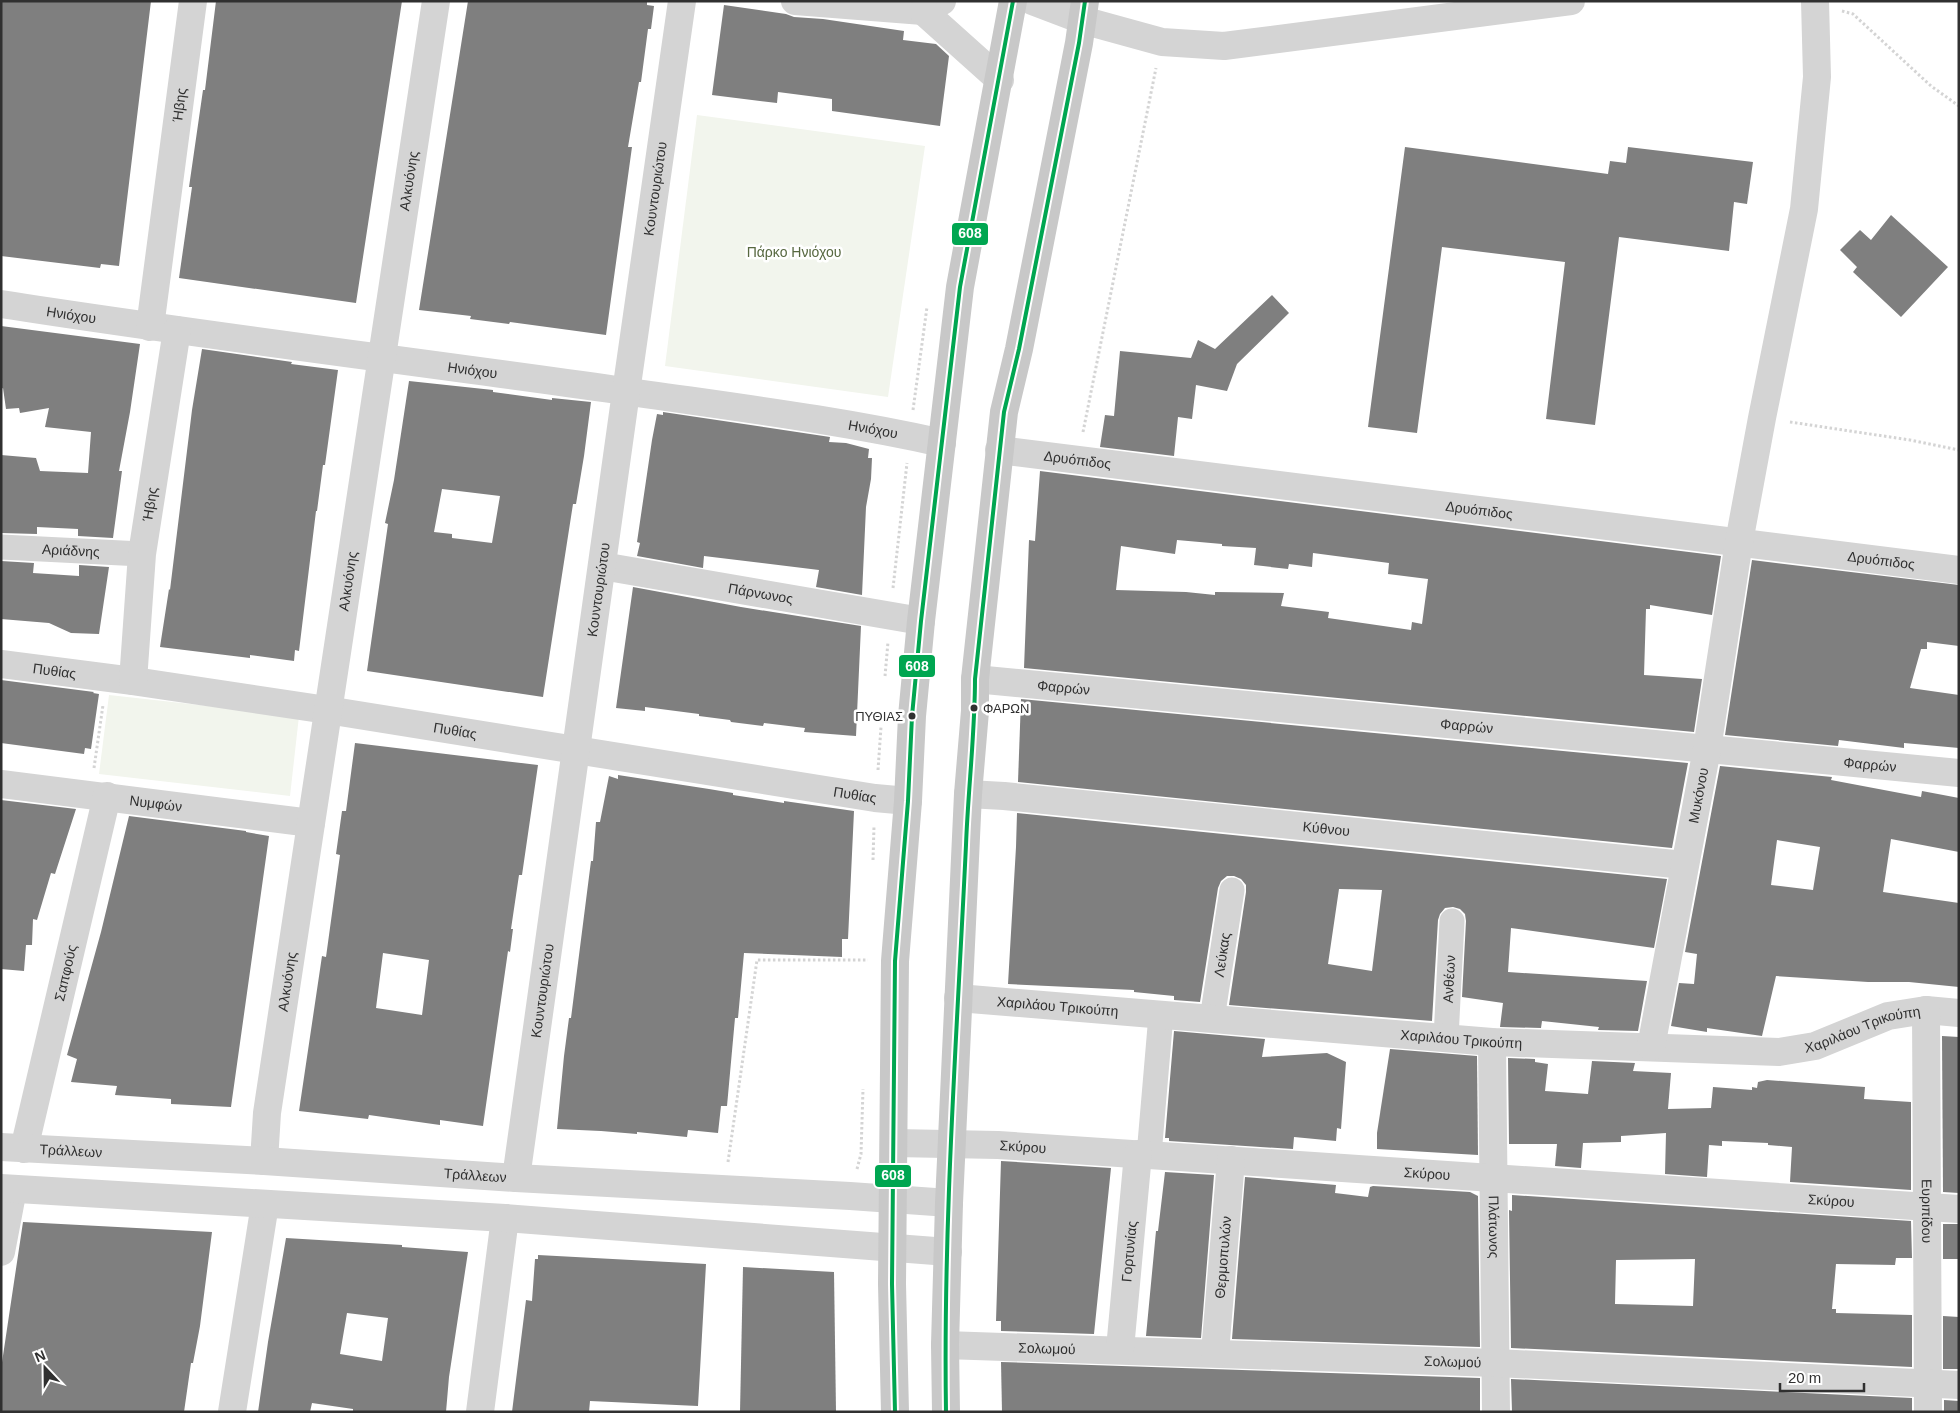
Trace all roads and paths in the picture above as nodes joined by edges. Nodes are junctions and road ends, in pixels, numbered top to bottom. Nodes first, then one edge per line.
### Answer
1 (192, 1) edge
2 (436, 1) edge
3 (682, 1) edge
4 (796, 1) edge
5 (1013, 1) edge
6 (1032, 1) edge
7 (1570, 1) edge
8 (1815, 2) edge
9 (933, 6) edge
10 (1478, 8) edge
11 (1083, 11) edge
12 (1162, 42) junction
13 (1000, 80) junction
14 (1959, 106) edge
15 (1, 304) edge
16 (150, 327) junction
17 (177, 330) junction
18 (380, 356) junction
19 (626, 392) junction
20 (1762, 418) junction
21 (942, 443) junction
22 (999, 450) junction
23 (1959, 450) edge
24 (1078, 460) junction
25 (1739, 542) junction
26 (1, 547) edge
27 (142, 554) junction
28 (602, 566) junction
29 (1959, 570) edge
30 (921, 621) junction
31 (1, 664) edge
32 (975, 679) junction
33 (120, 680) junction
34 (327, 710) junction
35 (1707, 749) junction
36 (576, 750) junction
37 (1959, 773) edge
38 (1, 784) edge
39 (968, 794) junction
40 (99, 795) junction
41 (908, 801) junction
42 (311, 823) junction
43 (1684, 865) junction
44 (1232, 890) dead end
45 (1452, 921) dead end
46 (869, 960) dead end
47 (958, 998) junction
48 (1926, 1010) junction
49 (1959, 1012) edge
50 (1161, 1015) junction
51 (1212, 1019) junction
52 (1446, 1038) junction
53 (1492, 1042) junction
54 (1651, 1047) junction
55 (894, 1143) junction
56 (951, 1144) junction
57 (13, 1148) edge
58 (1144, 1154) junction
59 (1231, 1160) junction
60 (264, 1161) junction
61 (726, 1171) dead end
62 (516, 1178) junction
63 (1494, 1178) junction
64 (7, 1188) edge
65 (893, 1200) junction
66 (949, 1203) junction
67 (265, 1204) junction
68 (1927, 1207) junction
69 (1959, 1209) edge
70 (505, 1218) junction
71 (892, 1248) junction
72 (1, 1252) edge
73 (948, 1252) junction
74 (945, 1345) junction
75 (1120, 1349) junction
76 (1214, 1353) junction
77 (1496, 1363) junction
78 (1928, 1384) junction
79 (1959, 1385) edge
80 (232, 1412) edge
81 (480, 1412) edge
82 (895, 1412) edge
83 (946, 1412) edge
84 (1496, 1412) edge
85 (1928, 1412) edge

1 - 16 street, Ήβης
2 - 18 street, Αλκυόνης
3 - 19 street, Κουντουριώτου
4 - 9 street
5 - 13 main road
6 - 11 street
7 - 10 street
8 - 14 path
8 - 20 street, Μυκόνου
9 - 13 street
10 - 12 street
11 - 12 street
11 - 22 main road
12 - 24 path
13 - 21 main road
15 - 16 street, Ηνιόχου
16 - 17 street, Ηνιόχου
17 - 18 street, Ηνιόχου
17 - 27 street, Ήβης
18 - 19 street, Ηνιόχου
18 - 34 street, Αλκυόνης
19 - 21 street, Ηνιόχου
19 - 28 street, Κουντουριώτου
20 - 23 path
20 - 25 street, Μυκόνου
21 - 30 main road
22 - 24 street, Δρυόπιδος
22 - 32 main road
24 - 25 street, Δρυόπιδος
25 - 29 street, Δρυόπιδος
25 - 35 street, Μυκόνου
26 - 27 street, Αριάδνης
27 - 33 street, Ήβης
28 - 30 street, Πάρνωνος
28 - 36 street, Κουντουριώτου
30 - 41 main road
31 - 33 street, Πυθίας
32 - 35 street, Φαρρών
32 - 39 main road
33 - 34 street, Πυθίας
33 - 40 path
34 - 36 street, Πυθίας
34 - 42 street, Αλκυόνης
35 - 37 street, Φαρρών
35 - 43 street, Μυκόνου
36 - 41 street, Πυθίας
36 - 62 street, Κουντουριώτου
38 - 40 street, Νυμφών
39 - 43 street, Κύθνου
39 - 47 main road
40 - 42 street, Νυμφών
40 - 57 street, Σαπφούς
41 - 55 main road
42 - 60 street, Αλκυόνης
43 - 54 street, Μυκόνου
44 - 51 street, Λεύκας
45 - 52 street, Ανθέων
46 - 61 path
47 - 50 street, Χαριλάου Τρικούπη
47 - 56 main road
48 - 49 street, Χαριλάου Τρικούπη
48 - 54 street, Χαριλάου Τρικούπη
48 - 68 street, Ευριπίδου
50 - 51 street, Χαριλάου Τρικούπη
50 - 58 street, Γορτυνίας
51 - 52 street, Χαριλάου Τρικούπη
52 - 53 street, Χαριλάου Τρικούπη
53 - 54 street, Χαριλάου Τρικούπη
53 - 63 street, Πλάτωνος
55 - 56 street, Σκύρου
55 - 65 main road
56 - 58 street, Σκύρου
56 - 66 main road
57 - 60 street, Τράλλεων
58 - 59 street, Σκύρου
58 - 75 street, Γορτυνίας
59 - 63 street, Σκύρου
59 - 76 street, Θερμοπυλών
60 - 62 street, Τράλλεων
62 - 65 street, Τράλλεων
63 - 68 street, Σκύρου
63 - 77 street, Πλάτωνος
64 - 67 street
64 - 72 street
65 - 66 street, Τράλλεων
65 - 71 main road
66 - 73 main road
67 - 70 street
67 - 80 street
68 - 69 street, Σκύρου
68 - 78 street, Ευριπίδου
70 - 71 street
70 - 81 street
71 - 73 street
71 - 82 main road
73 - 74 main road
74 - 75 street, Σολωμού
74 - 83 main road
75 - 76 street, Σολωμού
76 - 77 street, Σολωμού
77 - 78 street, Σολωμού
77 - 84 street, Πλάτωνος
78 - 79 street, Σολωμού
78 - 85 street, Ευριπίδου

